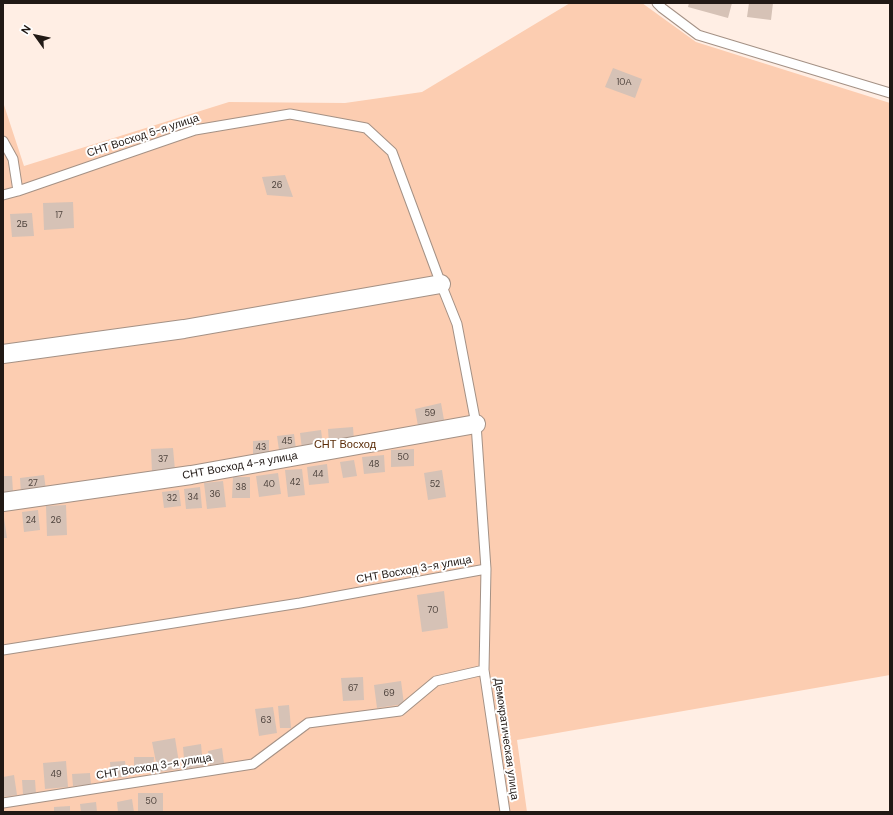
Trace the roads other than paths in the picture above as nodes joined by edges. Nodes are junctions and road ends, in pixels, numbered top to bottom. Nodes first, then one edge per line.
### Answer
1 (657, 3) edge
2 (890, 93) edge
3 (3, 141) edge
4 (18, 191) junction
5 (3, 195) edge
6 (441, 284) junction
7 (3, 354) edge
8 (476, 424) junction
9 (3, 502) edge
10 (486, 569) junction
11 (3, 650) edge
12 (484, 670) junction
13 (3, 803) edge
14 (505, 812) edge

1 - 2 lane
3 - 4 lane
4 - 5 lane, СНТ Восход 5-я улица
4 - 6 lane, СНТ Восход 5-я улица
6 - 7 street
6 - 8 lane
8 - 9 street, СНТ Восход 4-я улица
8 - 10 lane
10 - 11 lane, СНТ Восход 3-я улица
10 - 12 lane, СНТ Восход 3-я улица
12 - 13 lane, СНТ Восход 3-я улица
12 - 14 lane, Демократическая улица

